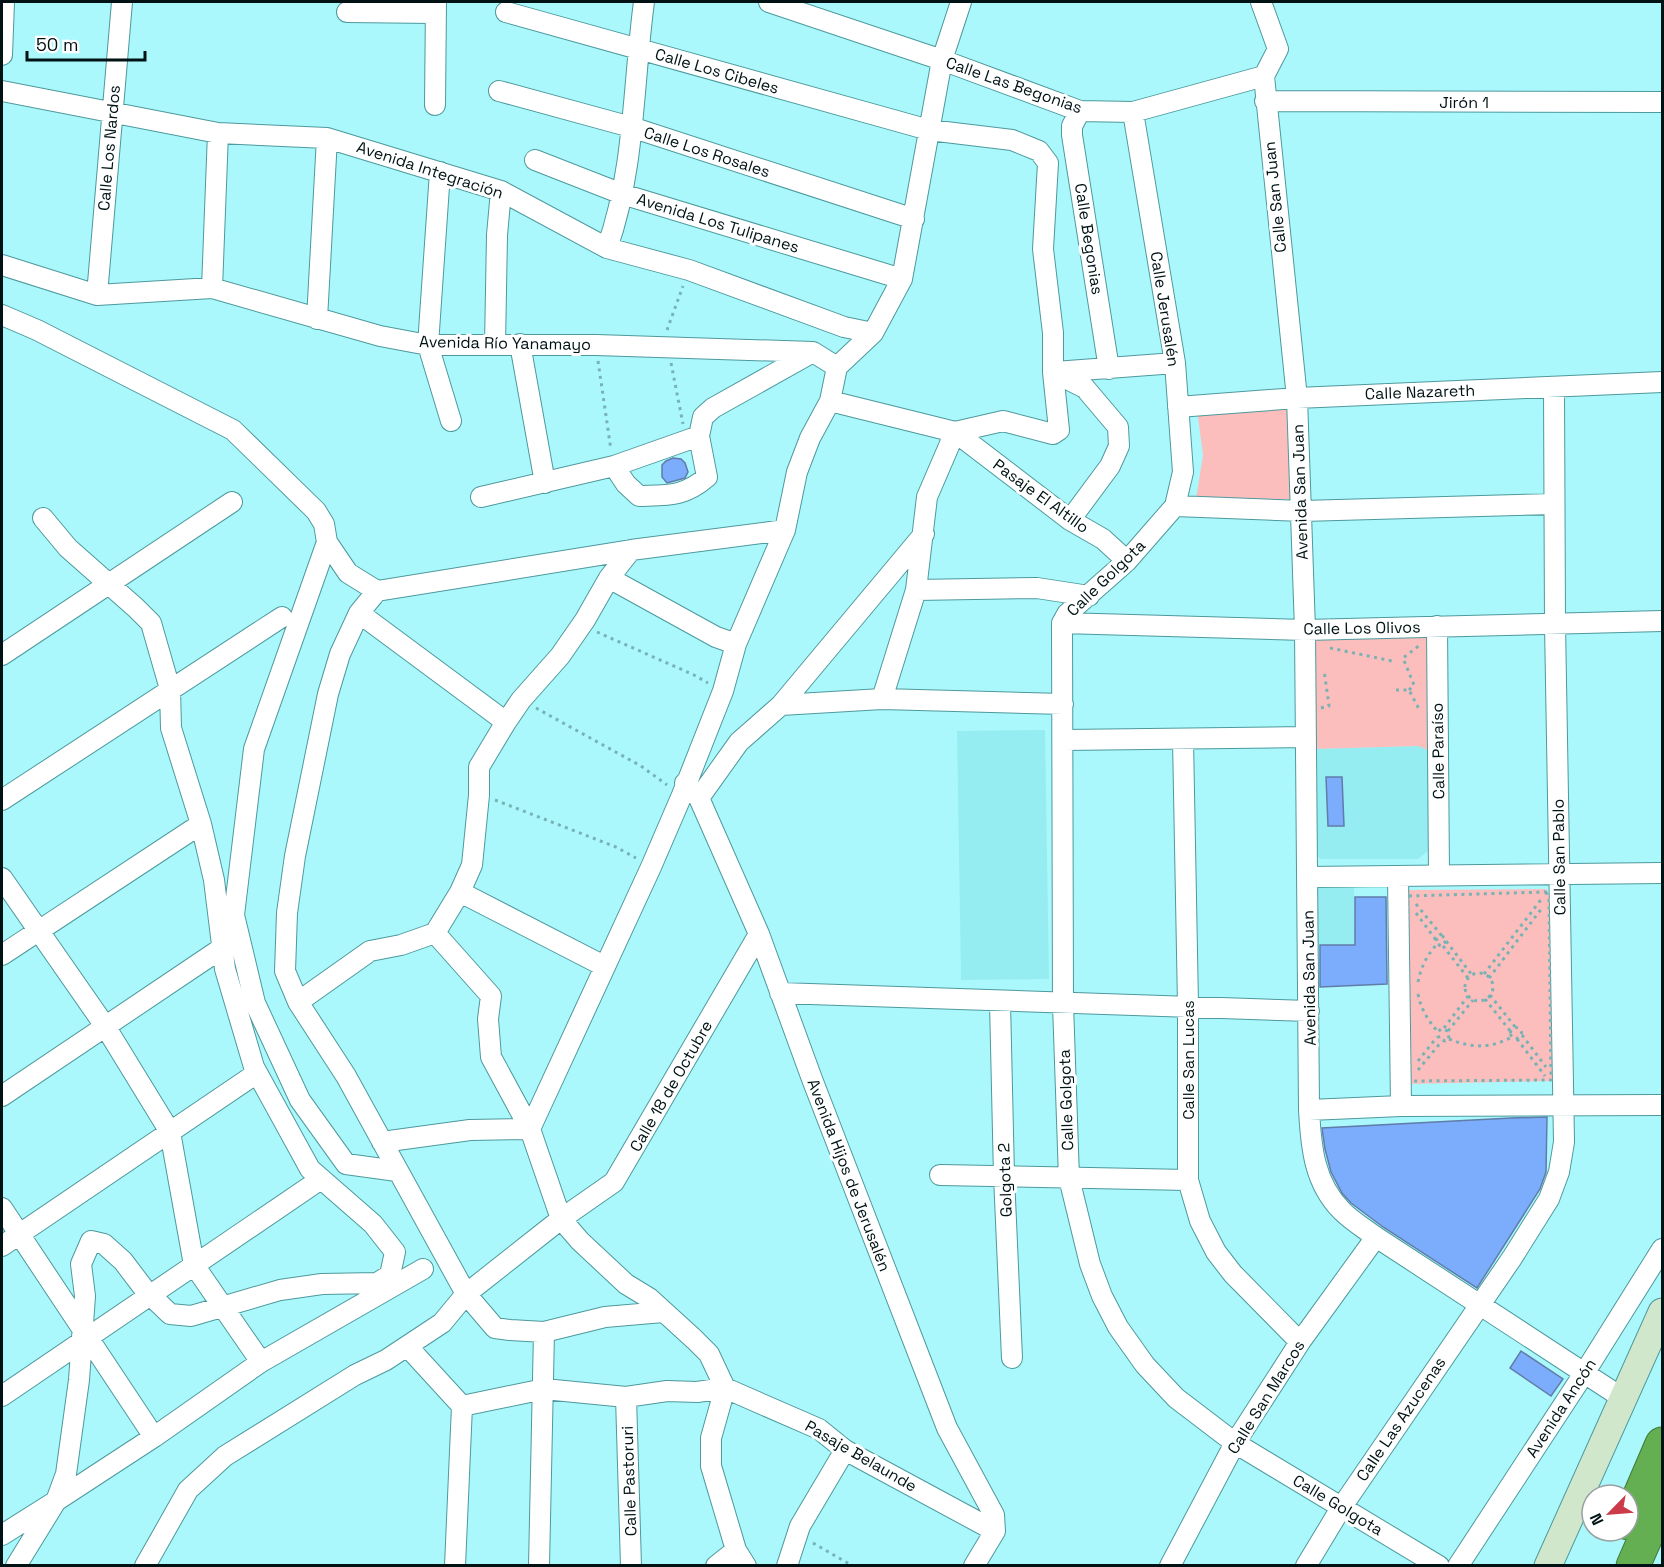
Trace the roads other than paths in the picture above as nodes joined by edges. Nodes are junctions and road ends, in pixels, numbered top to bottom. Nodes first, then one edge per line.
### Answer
1 (4, 2) edge
2 (122, 2) edge
3 (644, 2) edge
4 (772, 2) edge
5 (961, 2) edge
6 (1261, 2) edge
7 (436, 7) edge
8 (347, 12) dead end
9 (506, 12) dead end
10 (638, 48) junction
11 (2, 55) edge
12 (942, 60) junction
13 (1264, 76) junction
14 (499, 91) dead end
15 (2, 92) edge
16 (1265, 101) junction
17 (1662, 102) edge
18 (435, 105) dead end
19 (1080, 111) junction
20 (112, 112) junction
21 (1133, 112) junction
22 (631, 127) junction
23 (929, 130) junction
24 (218, 133) junction
25 (327, 138) junction
26 (535, 160) dead end
27 (440, 172) junction
28 (501, 191) junction
29 (622, 194) junction
30 (914, 219) junction
31 (607, 248) junction
32 (2, 265) edge
33 (902, 279) junction
34 (212, 288) junction
35 (97, 295) junction
36 (2, 315) edge
37 (317, 319) junction
38 (873, 333) junction
39 (520, 344) junction
40 (428, 345) junction
41 (495, 345) junction
42 (813, 352) junction
43 (1175, 363) junction
44 (837, 367) junction
45 (1109, 369) junction
46 (1053, 372) junction
47 (1662, 382) edge
48 (1554, 387) junction
49 (1297, 398) junction
50 (830, 401) junction
51 (1178, 407) junction
52 (451, 421) dead end
53 (955, 432) junction
54 (699, 436) junction
55 (614, 466) junction
56 (545, 483) junction
57 (481, 497) dead end
58 (232, 502) dead end
59 (1554, 504) junction
60 (1175, 506) junction
61 (1302, 511) junction
62 (43, 518) dead end
63 (1070, 520) junction
64 (785, 530) junction
65 (924, 534) junction
66 (327, 542) junction
67 (631, 550) junction
68 (1127, 561) junction
69 (609, 578) junction
70 (108, 585) junction
71 (916, 590) junction
72 (377, 591) junction
73 (1089, 596) junction
74 (359, 613) junction
75 (282, 617) dead end
76 (1662, 621) edge
77 (1062, 623) junction
78 (1555, 624) junction
79 (1437, 633) junction
80 (1305, 638) junction
81 (736, 644) junction
82 (2, 655) edge
83 (170, 689) junction
84 (882, 699) junction
85 (1063, 704) junction
86 (781, 705) junction
87 (506, 722) junction
88 (1305, 737) junction
89 (1183, 739) junction
90 (1064, 740) junction
91 (689, 792) junction
92 (2, 800) edge
93 (201, 824) junction
94 (1662, 873) edge
95 (1559, 874) junction
96 (1439, 875) junction
97 (1398, 876) junction
98 (1308, 877) junction
99 (2, 878) edge
100 (460, 892) junction
101 (38, 931) junction
102 (435, 933) junction
103 (759, 934) junction
104 (222, 948) junction
105 (2, 955) edge
106 (604, 966) junction
107 (780, 993) junction
108 (298, 1002) junction
109 (1000, 1002) junction
110 (1064, 1004) junction
111 (1188, 1005) junction
112 (1309, 1011) junction
113 (105, 1026) junction
114 (257, 1073) junction
115 (2, 1096) edge
116 (1563, 1105) junction
117 (1662, 1105) edge
118 (1401, 1106) junction
119 (1310, 1110) junction
120 (530, 1129) junction
121 (170, 1132) junction
122 (382, 1142) junction
123 (397, 1171) junction
124 (940, 1175) dead end
125 (1004, 1176) junction
126 (1069, 1178) junction
127 (321, 1179) junction
128 (1188, 1180) junction
129 (2, 1208) edge
130 (561, 1219) junction
131 (19, 1234) junction
132 (1376, 1237) junction
133 (2, 1246) edge
134 (1662, 1249) edge
135 (194, 1265) junction
136 (423, 1269) dead end
137 (466, 1294) junction
138 (150, 1295) junction
139 (1479, 1304) junction
140 (223, 1306) junction
141 (663, 1312) junction
142 (1662, 1312) edge
143 (544, 1332) junction
144 (84, 1336) junction
145 (1300, 1342) junction
146 (407, 1346) junction
147 (1012, 1358) dead end
148 (261, 1362) junction
149 (1585, 1372) junction
150 (725, 1388) junction
151 (544, 1389) junction
152 (2, 1396) edge
153 (626, 1397) junction
154 (1624, 1398) junction
155 (462, 1406) junction
156 (154, 1437) junction
157 (1235, 1443) junction
158 (1662, 1444) edge
159 (845, 1450) junction
160 (1640, 1495) edge
161 (1662, 1500) edge
162 (57, 1501) junction
163 (1341, 1508) junction
164 (995, 1530) junction
165 (2, 1535) edge
166 (1619, 1543) edge
167 (741, 1558) edge
168 (15, 1566) edge
169 (145, 1566) edge
170 (455, 1566) edge
171 (539, 1566) edge
172 (632, 1566) edge
173 (716, 1566) edge
174 (787, 1566) edge
175 (974, 1566) edge
176 (1170, 1566) edge
177 (1306, 1566) edge
178 (1439, 1566) edge
179 (1458, 1566) edge
180 (1548, 1566) edge
181 (1609, 1566) edge
182 (1633, 1566) edge

1 - 11 street
2 - 20 street, Calle Los Nardos
3 - 10 street
4 - 12 street, Calle Las Begonias
5 - 12 street
6 - 13 street, Calle San Juan
7 - 8 street
7 - 18 street
9 - 10 street, Calle Los Cibeles
10 - 22 street
10 - 23 street, Calle Los Cibeles
12 - 19 street, Calle Las Begonias
12 - 23 street
13 - 16 street, Calle San Juan
13 - 21 street, Calle Las Begonias
14 - 22 street, Calle Los Rosales
15 - 20 street, Avenida Integración
16 - 17 street, Jirón 1
16 - 49 street, Calle San Juan
19 - 21 street, Calle Las Begonias
19 - 45 street, Calle Begonias
20 - 24 street, Avenida Integración
20 - 35 street, Calle Los Nardos
21 - 43 street, Calle Jerusalén
22 - 29 street
22 - 30 street, Calle Los Rosales
23 - 30 street
23 - 46 street, Calle Los Cibeles
24 - 25 street, Avenida Integración
24 - 34 street
25 - 27 street, Avenida Integración
25 - 37 street
26 - 29 street, Avenida Los Tulipanes
27 - 28 street, Avenida Integración
27 - 40 street
28 - 31 street, Avenida Integración
28 - 41 street
29 - 31 street
29 - 33 street, Avenida Los Tulipanes
30 - 33 street
31 - 38 street, Avenida Integración
32 - 35 street, Avenida Río Yanamayo
33 - 38 street
34 - 35 street, Avenida Río Yanamayo
34 - 37 street, Avenida Río Yanamayo
36 - 66 street
37 - 40 street, Avenida Río Yanamayo
38 - 44 street
39 - 41 street, Avenida Río Yanamayo
39 - 42 street, Avenida Río Yanamayo
39 - 56 street
40 - 41 street, Avenida Río Yanamayo
40 - 52 street
42 - 44 street
42 - 54 street
43 - 45 street
43 - 51 street, Calle Jerusalén
44 - 50 street
45 - 46 street
46 - 53 street, Calle Los Cibeles
46 - 63 street
47 - 48 street, Calle Nazareth
48 - 49 street, Calle Nazareth
48 - 59 street, Calle San Pablo
49 - 51 street, Calle Nazareth
49 - 61 street, Avenida San Juan
50 - 53 street
50 - 64 street
51 - 60 street, Calle Jerusalén
53 - 63 street, Pasaje El Altillo
53 - 65 street
54 - 55 street
54 - 55 street
55 - 56 street
56 - 57 street
58 - 70 street
59 - 61 street
59 - 78 street, Calle San Pablo
60 - 61 street
60 - 68 street, Calle Golgota
61 - 80 street, Avenida San Juan
62 - 70 street
63 - 68 street, Pasaje El Altillo
64 - 67 street
64 - 81 street
65 - 71 street
65 - 86 street
66 - 72 street
66 - 123 street
67 - 69 street
67 - 72 street
68 - 73 street, Calle Golgota
69 - 81 street
69 - 87 street
70 - 82 street
70 - 83 street
71 - 73 street
71 - 84 street
72 - 74 street
73 - 77 street, Calle Golgota
74 - 87 street
74 - 108 street
75 - 83 street
76 - 78 street, Calle Los Olivos
77 - 80 street, Calle Los Olivos
77 - 85 street, Calle Golgota
78 - 79 street, Calle Los Olivos
78 - 95 street, Calle San Pablo
79 - 80 street, Calle Los Olivos
79 - 96 street, Calle Paraíso
80 - 88 street, Avenida San Juan
81 - 91 street
83 - 92 street
83 - 93 street
84 - 85 street
84 - 86 street
85 - 90 street, Calle Golgota
86 - 91 street
87 - 100 street
88 - 89 street
88 - 98 street, Avenida San Juan
89 - 90 street
89 - 111 street, Calle San Lucas
90 - 110 street, Calle Golgota
91 - 103 street, Avenida Hijos de Jerusalén
91 - 106 street
93 - 101 street
93 - 104 street
94 - 95 street
95 - 96 street
95 - 116 street, Calle San Pablo
96 - 97 street
97 - 98 street
97 - 118 street
98 - 112 street, Avenida San Juan
99 - 101 street
100 - 102 street
100 - 106 street
101 - 105 street
101 - 113 street
102 - 108 street
102 - 120 street
103 - 107 street, Avenida Hijos de Jerusalén
103 - 130 street, Calle 18 de Octubre
104 - 113 street
104 - 114 street
106 - 120 street
107 - 109 street
107 - 164 street, Avenida Hijos de Jerusalén
108 - 122 street
109 - 110 street
109 - 125 street, Golgota 2
110 - 111 street
110 - 126 street, Calle Golgota
111 - 112 street
111 - 128 street, Calle San Lucas
112 - 119 street, Avenida San Juan
113 - 115 street
113 - 121 street
114 - 121 street
114 - 127 street
116 - 117 street
116 - 118 street
116 - 139 street, Calle San Pablo
118 - 119 street
119 - 132 street, Avenida San Juan
120 - 122 street
120 - 130 street
121 - 131 street
121 - 135 street
122 - 123 street
123 - 137 street
124 - 125 street
125 - 126 street
125 - 147 street, Golgota 2
126 - 128 street
126 - 157 street, Calle Golgota
127 - 135 street
127 - 140 street
128 - 145 street, Calle San Lucas
129 - 131 street
130 - 137 street, Calle 18 de Octubre
130 - 141 street
131 - 133 street
131 - 144 street
132 - 139 street, Avenida San Juan
132 - 145 street, Calle San Marcos
134 - 149 street, Avenida Ancón
135 - 138 street
135 - 140 street
136 - 148 street
137 - 143 street
137 - 146 street, Calle 18 de Octubre
138 - 140 street
138 - 144 street
138 - 144 street
139 - 149 street, Avenida San Juan
139 - 163 street, Calle Las Azucenas
140 - 148 street
141 - 143 street
141 - 150 street
142 - 154 main road
143 - 151 street
144 - 152 street
144 - 156 street
144 - 162 street
145 - 157 street, Calle San Marcos
146 - 155 street
146 - 169 street, Calle 18 de Octubre
148 - 156 street
149 - 154 street, Avenida San Juan
149 - 179 street, Avenida Ancón
150 - 153 street
150 - 159 street, Pasaje Belaunde
150 - 167 street
151 - 153 street
151 - 155 street
151 - 171 street
153 - 172 street, Calle Pastoruri
154 - 180 main road
155 - 170 street
156 - 162 street
157 - 163 street, Calle Golgota
157 - 176 street, Calle San Marcos
158 - 160 highway
159 - 164 street, Pasaje Belaunde
159 - 174 street
161 - 182 highway
162 - 165 street
162 - 168 street
163 - 177 street, Calle Las Azucenas
163 - 178 street, Calle Golgota
164 - 175 street
166 - 181 highway
167 - 173 street

